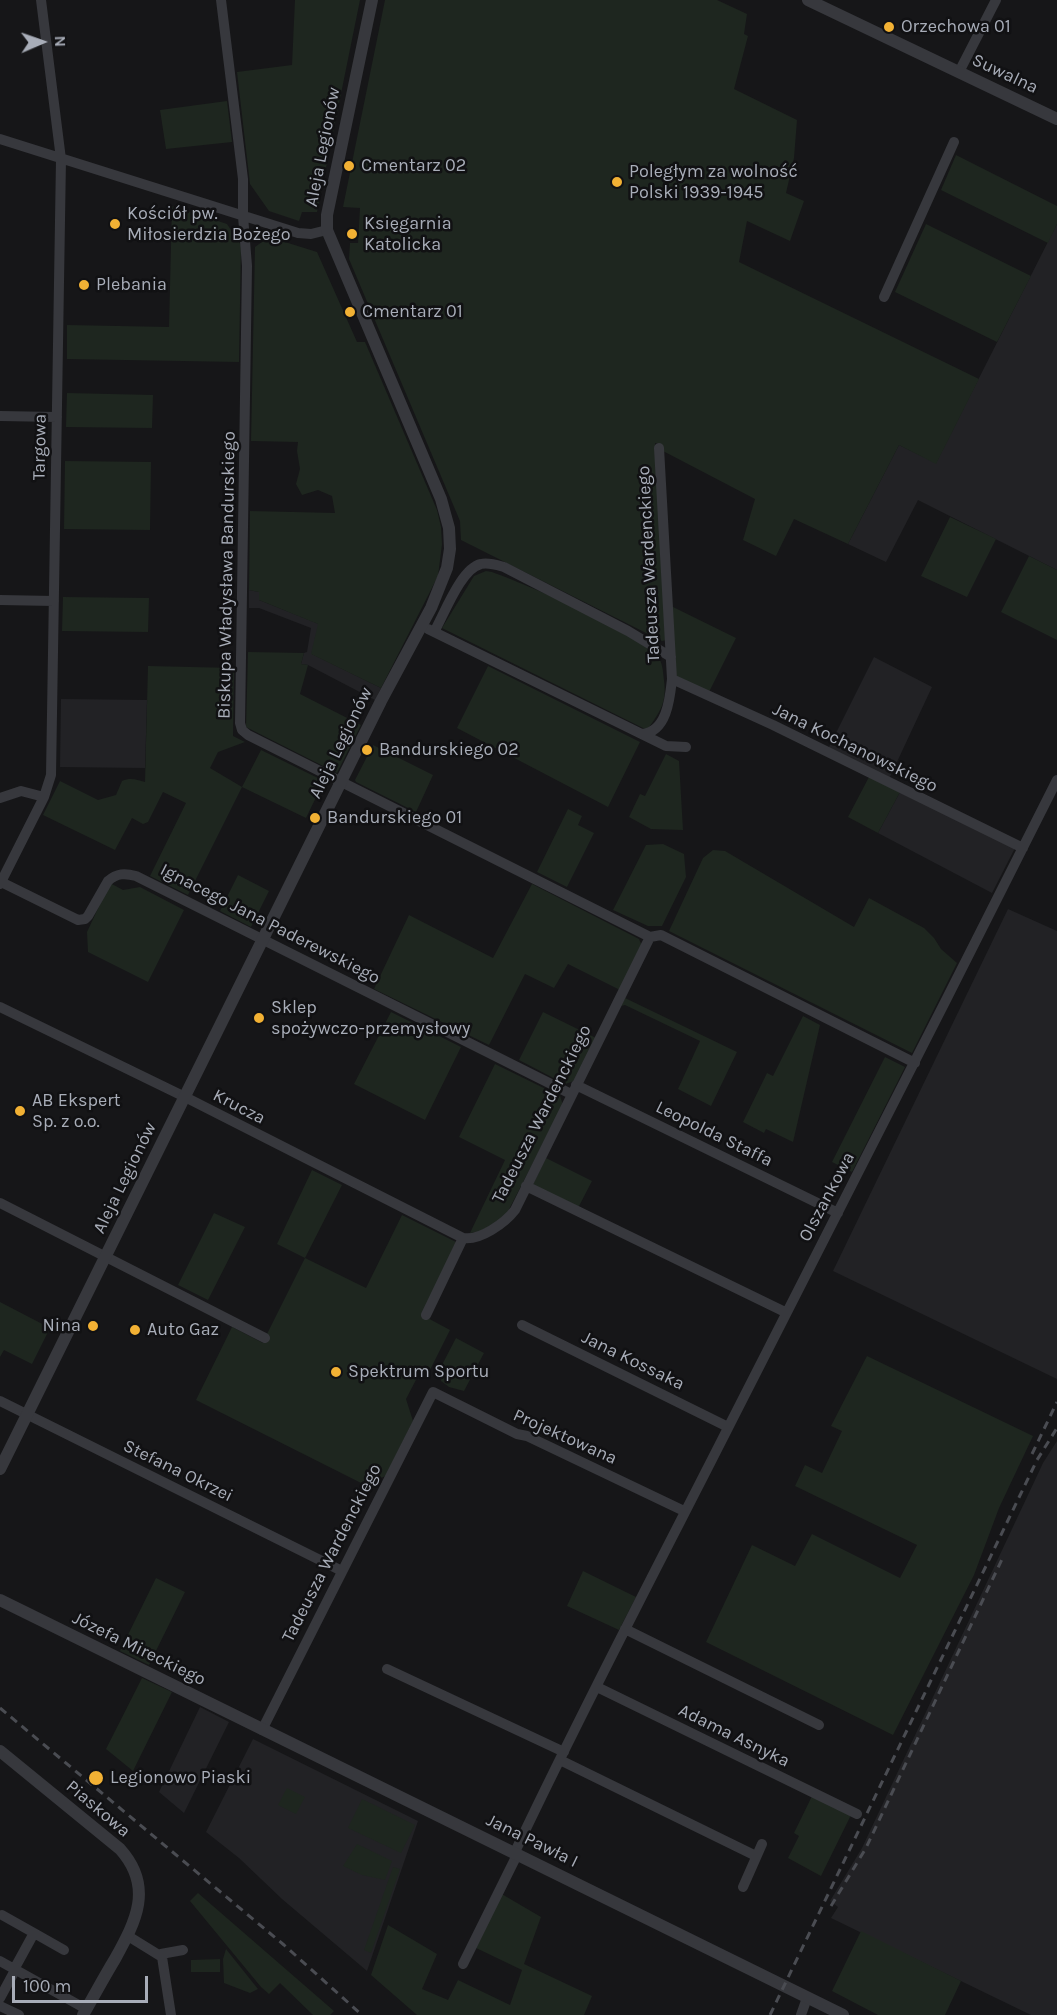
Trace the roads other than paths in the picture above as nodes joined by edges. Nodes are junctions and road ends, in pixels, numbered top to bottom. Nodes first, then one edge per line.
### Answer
1 (41, 0) edge
2 (221, 0) edge
3 (372, 0) edge
4 (807, 0) edge
5 (996, 0) edge
6 (959, 72) junction
7 (1057, 119) edge
8 (0, 139) edge
9 (954, 142) dead end
10 (61, 159) junction
11 (243, 216) junction
12 (327, 230) junction
13 (884, 297) dead end
14 (0, 416) edge
15 (57, 417) junction
16 (659, 448) dead end
17 (0, 600) edge
18 (54, 601) junction
19 (422, 625) junction
20 (434, 632) junction
21 (671, 657) junction
22 (672, 679) junction
23 (642, 734) junction
24 (686, 747) dead end
25 (1057, 780) edge
26 (342, 782) junction
27 (44, 797) junction
28 (0, 798) edge
29 (1023, 848) junction
30 (1, 883) edge
31 (650, 937) junction
32 (262, 939) junction
33 (0, 1007) edge
34 (915, 1063) junction
35 (574, 1089) junction
36 (185, 1098) junction
37 (526, 1186) junction
38 (0, 1203) edge
39 (838, 1213) junction
40 (462, 1239) junction
41 (106, 1256) junction
42 (785, 1312) junction
43 (426, 1314) dead end
44 (522, 1325) dead end
45 (265, 1338) dead end
46 (433, 1392) joint
47 (0, 1401) edge
48 (27, 1414) junction
49 (728, 1427) junction
50 (0, 1468) edge
51 (684, 1511) junction
52 (342, 1571) junction
53 (0, 1600) edge
54 (625, 1629) junction
55 (387, 1669) dead end
56 (597, 1687) junction
57 (819, 1725) dead end
58 (262, 1730) junction
59 (0, 1751) edge
60 (562, 1756) junction
61 (858, 1814) dead end
62 (762, 1844) dead end
63 (515, 1852) junction
64 (756, 1856) junction
65 (743, 1887) dead end
66 (2, 1915) dead end
67 (34, 1933) junction
68 (128, 1936) junction
69 (64, 1950) dead end
70 (183, 1950) dead end
71 (161, 1954) junction
72 (0, 1961) edge
73 (463, 1964) dead end
74 (0, 1998) edge
75 (807, 1998) junction
76 (0, 2006) edge
77 (85, 2012) edge
78 (19, 2015) edge
79 (171, 2015) edge
80 (801, 2015) edge
81 (843, 2015) edge

1 - 10 street, Targowa
2 - 11 street, Biskupa Władysława Bandurskiego
3 - 12 street, Aleja Legionów
4 - 6 street, Suwalna
5 - 6 street
6 - 7 street, Suwalna
8 - 10 street
9 - 13 street
10 - 11 street
10 - 15 street, Targowa
11 - 12 street
11 - 26 street, Biskupa Władysława Bandurskiego
12 - 19 street, Aleja Legionów
14 - 15 street
15 - 18 street, Targowa
16 - 21 street, Tadeusza Wardenckiego
17 - 18 street
18 - 27 street, Targowa
19 - 20 street
19 - 26 street, Aleja Legionów
20 - 21 street
20 - 23 street
21 - 22 street, Tadeusza Wardenckiego
22 - 23 street, Tadeusza Wardenckiego
22 - 29 street, Jana Kochanowskiego
23 - 24 street
25 - 29 street, Olszankowa
26 - 31 street, Biskupa Władysława Bandurskiego
26 - 32 street, Aleja Legionów
27 - 28 street
27 - 30 street, Targowa
29 - 34 street, Olszankowa
30 - 32 street, Ignacego Jana Paderewskiego
31 - 34 street, Biskupa Władysława Bandurskiego
31 - 35 street, Tadeusza Wardenckiego
32 - 35 street, Ignacego Jana Paderewskiego
32 - 36 street, Aleja Legionów
33 - 36 street, Krucza
34 - 39 street, Olszankowa
35 - 37 street, Tadeusza Wardenckiego
35 - 39 street, Leopolda Staffa
36 - 40 street, Krucza
36 - 41 street, Aleja Legionów
37 - 40 street, Tadeusza Wardenckiego
37 - 42 street
38 - 41 street
39 - 42 street, Olszankowa
40 - 43 street
41 - 45 street
41 - 48 street, Aleja Legionów
42 - 49 street, Olszankowa
44 - 49 street, Jana Kossaka
46 - 51 street, Projektowana
46 - 52 street, Tadeusza Wardenckiego
47 - 48 street, Stefana Okrzei
48 - 50 street, Aleja Legionów
48 - 52 street, Stefana Okrzei
49 - 51 street, Olszankowa
51 - 54 street, Olszankowa
52 - 58 street, Tadeusza Wardenckiego
53 - 58 street, Józefa Mireckiego
54 - 56 street, Olszankowa
54 - 57 street
55 - 60 street
56 - 60 street, Olszankowa
56 - 61 street, Adama Asnyka
58 - 63 street, Jana Pawła I
59 - 68 street, Piaskowa
60 - 63 street, Olszankowa
60 - 64 street
62 - 64 street
63 - 73 street, Olszankowa
63 - 75 street, Jana Pawła I
64 - 65 street
66 - 67 street
67 - 69 street
67 - 74 street
68 - 71 street
68 - 77 street, Piaskowa
70 - 71 street
71 - 79 street
72 - 77 street, Piaskowa
75 - 80 street
75 - 81 street, Jana Pawła I
76 - 78 street

